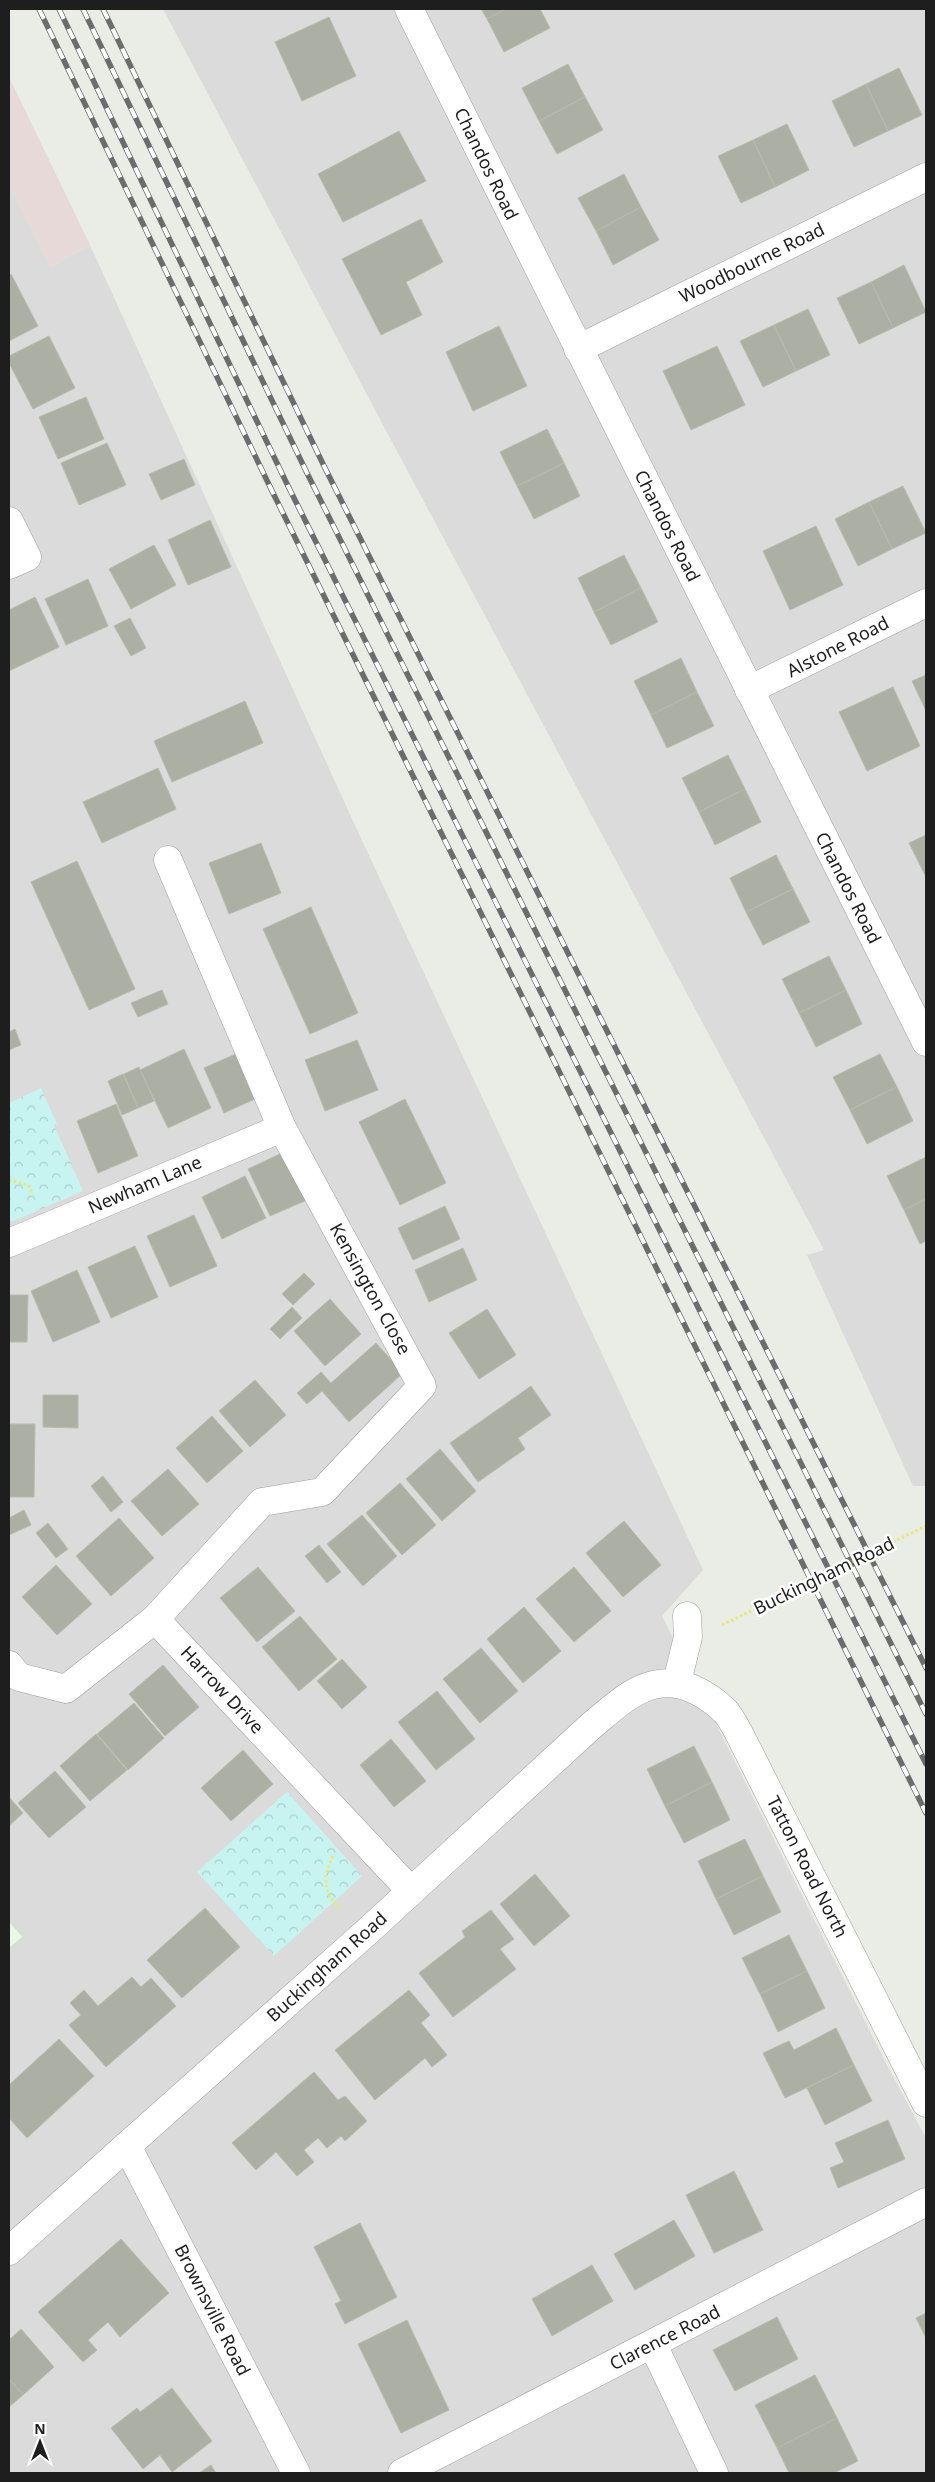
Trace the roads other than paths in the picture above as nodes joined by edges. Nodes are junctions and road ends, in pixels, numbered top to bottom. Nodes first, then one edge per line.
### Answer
1 (409, 9) edge
2 (926, 176) edge
3 (578, 349) junction
4 (9, 521) edge
5 (9, 565) edge
6 (926, 603) edge
7 (749, 690) junction
8 (168, 860) dead end
9 (926, 1042) edge
10 (282, 1128) junction
11 (9, 1243) edge
12 (687, 1616) dead end
13 (155, 1619) junction
14 (9, 1665) edge
15 (677, 1682) junction
16 (411, 1891) junction
17 (926, 2103) edge
18 (127, 2146) junction
19 (926, 2202) edge
20 (9, 2251) edge
21 (653, 2345) junction
22 (296, 2473) edge
23 (402, 2473) edge
24 (714, 2473) edge

1 - 3 street, Chandos Road
2 - 3 street, Woodbourne Road
3 - 7 street, Chandos Road
4 - 5 street
6 - 7 street, Alstone Road
7 - 9 street, Chandos Road
8 - 10 street, Kensington Close
10 - 11 street, Newham Lane
10 - 13 street, Kensington Close
12 - 15 street
13 - 14 street
13 - 16 street, Harrow Drive
15 - 16 street, Buckingham Road
15 - 17 street, Tatton Road North
16 - 18 street, Buckingham Road
18 - 20 street, Buckingham Road
18 - 22 street, Brownsville Road
19 - 21 street, Clarence Road
21 - 23 street, Clarence Road
21 - 24 street

